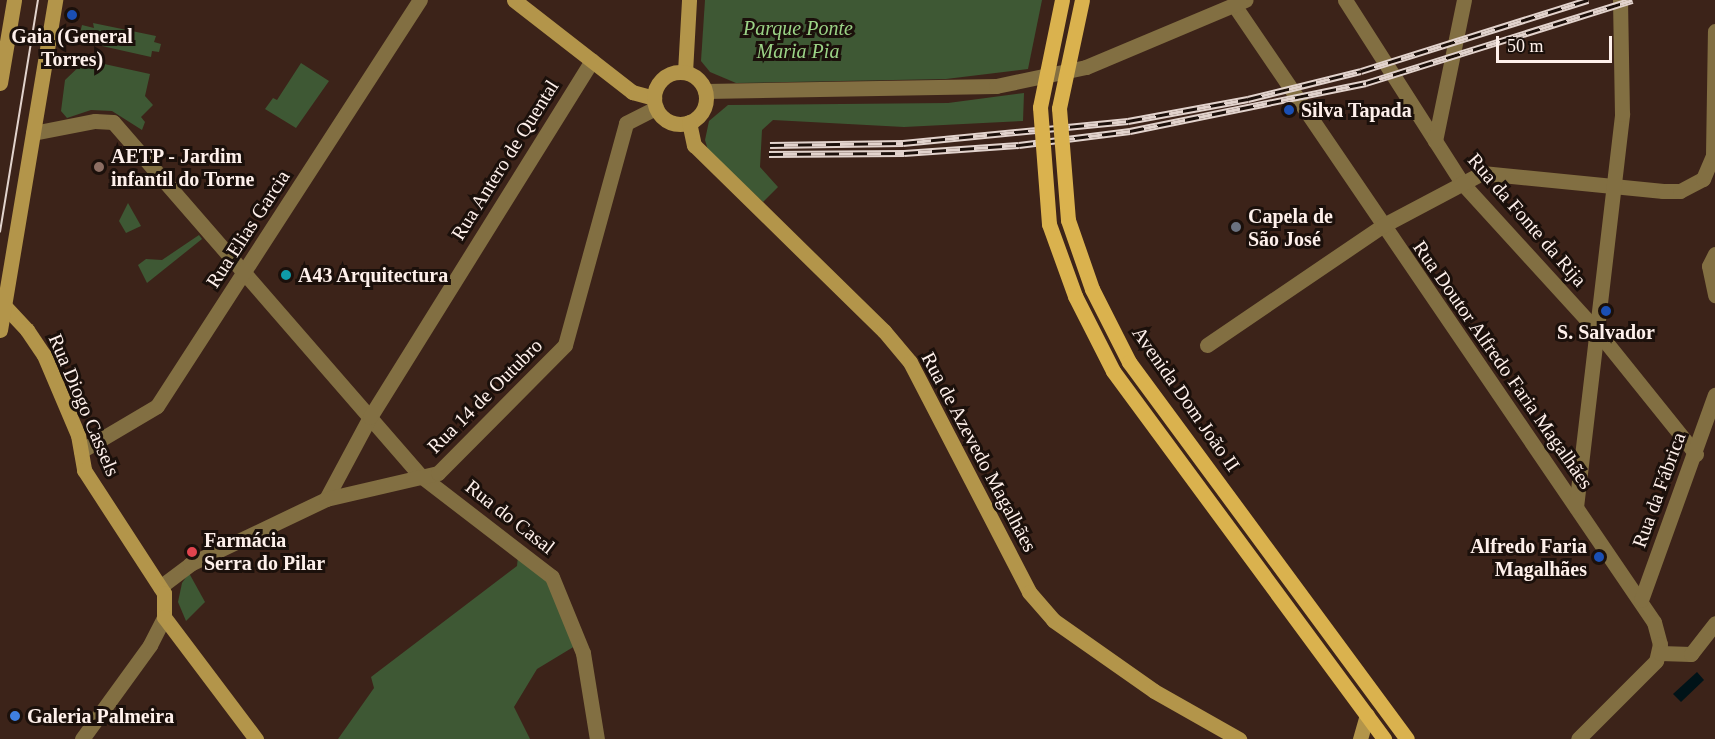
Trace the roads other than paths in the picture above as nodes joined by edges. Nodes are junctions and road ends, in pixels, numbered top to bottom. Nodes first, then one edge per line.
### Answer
1 (14, 0) edge
2 (55, 0) edge
3 (420, 0) edge
4 (514, 0) edge
5 (689, 0) edge
6 (1062, 0) edge
7 (1082, 0) edge
8 (1345, 0) edge
9 (1464, 0) edge
10 (1620, 0) edge
11 (1240, 2) edge
12 (1715, 31) edge
13 (592, 61) junction
14 (685, 72) junction
15 (0, 83) edge
16 (705, 91) junction
17 (655, 103) junction
18 (689, 122) junction
19 (33, 133) junction
20 (1435, 141) junction
21 (1462, 183) junction
22 (1614, 186) junction
23 (1382, 226) junction
24 (1715, 254) edge
25 (244, 274) junction
26 (1715, 295) edge
27 (2, 303) edge
28 (0, 330) edge
29 (1597, 331) junction
30 (1207, 345) dead end
31 (1715, 395) edge
32 (370, 417) junction
33 (81, 451) junction
34 (1696, 454) junction
35 (421, 476) junction
36 (326, 499) junction
37 (1576, 507) junction
38 (160, 587) junction
39 (1641, 600) junction
40 (164, 617) junction
41 (1715, 623) edge
42 (1660, 652) junction
43 (1367, 716) junction
44 (82, 739) edge
45 (256, 739) edge
46 (597, 739) edge
47 (1239, 739) edge
48 (1360, 739) edge
49 (1384, 739) edge
50 (1407, 739) edge
51 (1578, 739) edge

1 - 15 street
2 - 19 street
3 - 25 street, Rua Elias Garcia
4 - 13 street
5 - 14 street
6 - 43 main road, Avenida Dom João II, bridge
7 - 50 main road, Avenida Dom João II, bridge
8 - 20 street, Rua da Fonte da Rija
9 - 20 street
10 - 22 street
11 - 16 street
11 - 23 street, Rua Doutor Alfredo Faria Magalhães
12 - 22 street
13 - 17 street
13 - 32 street, Rua Antero de Quental
14 - 16 street
14 - 17 street
16 - 18 street
17 - 18 street
17 - 35 street, Rua 14 de Outubro
18 - 47 street, Rua de Azevedo Magalhães
19 - 25 street, Rua do Casal
19 - 27 street
20 - 21 street, Rua da Fonte da Rija
21 - 22 street
21 - 23 street
21 - 29 street, Rua da Fonte da Rija
22 - 29 street
23 - 30 street
23 - 37 street, Rua Doutor Alfredo Faria Magalhães
24 - 26 street
25 - 32 street, Rua do Casal
25 - 33 street, Rua Elias Garcia
27 - 28 street
27 - 33 street, Rua Diogo Cassels
29 - 34 street, Rua da Fonte da Rija
29 - 37 street
31 - 34 street, Rua da Fábrica
32 - 35 street, Rua do Casal
32 - 36 street, Rua Antero de Quental
33 - 38 street, Rua Diogo Cassels
34 - 39 street, Rua da Fábrica
35 - 36 street, Rua 14 de Outubro
35 - 46 street, Rua do Casal
36 - 38 street, Rua 14 de Outubro
37 - 39 street, Rua Doutor Alfredo Faria Magalhães
38 - 40 street
39 - 42 street, Rua Doutor Alfredo Faria Magalhães
40 - 44 street
40 - 45 street
41 - 42 street
42 - 51 street
43 - 48 street
43 - 49 main road, Avenida Dom João II

